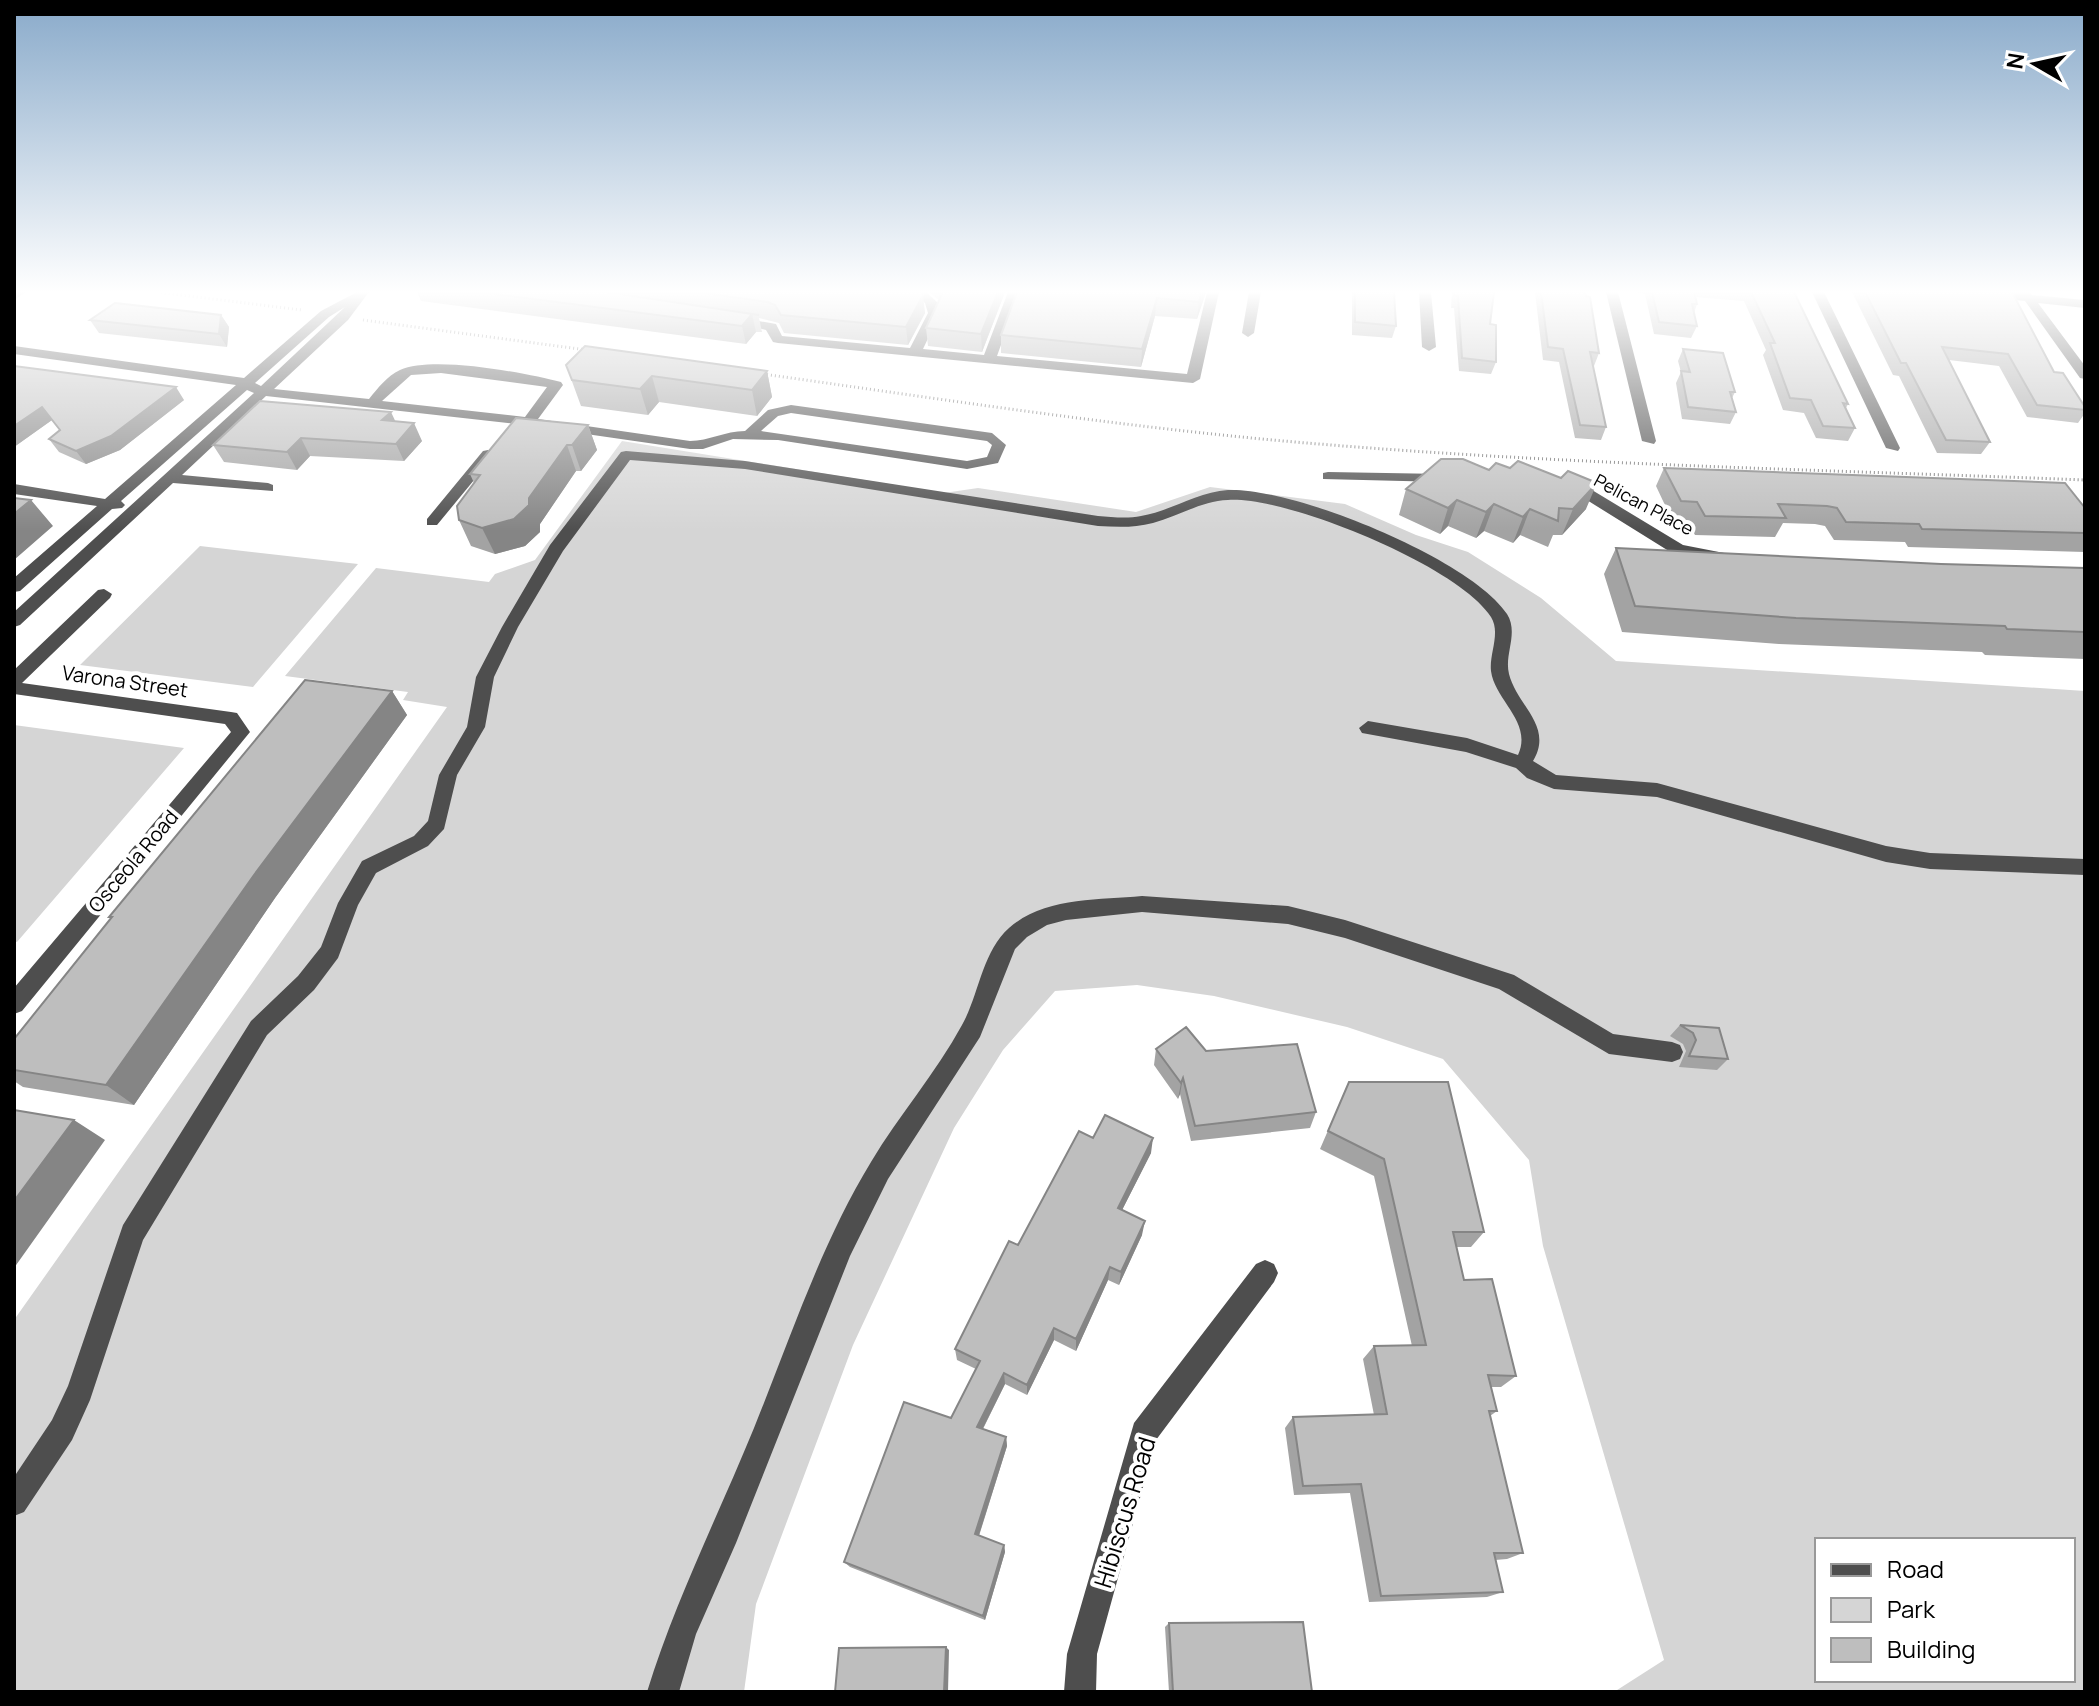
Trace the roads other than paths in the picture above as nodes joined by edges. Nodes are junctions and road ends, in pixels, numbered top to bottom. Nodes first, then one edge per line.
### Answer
1 (165, 372) edge
2 (258, 372) edge
3 (286, 372) edge
4 (409, 372) edge
5 (448, 372) edge
6 (1114, 372) edge
7 (1195, 372) edge
8 (1632, 372) edge
9 (1856, 372) edge
10 (245, 383) junction
11 (264, 392) junction
12 (371, 406) junction
13 (513, 428) junction
14 (750, 434) junction
15 (1649, 441) dead end
16 (1893, 448) dead end
17 (1328, 476) dead end
18 (171, 478) junction
19 (1466, 479) edge
20 (1542, 483) edge
21 (268, 488) dead end
22 (14, 489) edge
23 (108, 503) junction
24 (138, 508) junction
25 (432, 522) dead end
26 (1731, 560) edge
27 (14, 587) edge
28 (104, 594) dead end
29 (14, 621) edge
30 (14, 680) edge
31 (14, 688) edge
32 (231, 718) joint
33 (1368, 728) dead end
34 (1523, 763) junction
35 (2085, 867) edge
36 (72, 934) junction
37 (103, 942) edge
38 (14, 1004) edge
39 (1672, 1052) dead end
40 (1265, 1273) dead end
41 (14, 1502) edge
42 (663, 1692) edge
43 (1080, 1692) edge

1 - 10 street
2 - 10 street
3 - 11 street
4 - 12 street
5 - 13 street
6 - 7 street
8 - 15 street
9 - 16 street
10 - 11 street
10 - 23 street
11 - 12 street
11 - 18 street
12 - 13 street
13 - 14 street
13 - 25 street
14 - 14 street
17 - 19 street
18 - 21 street
18 - 24 street
20 - 26 street, Pelican Place
22 - 23 street
23 - 24 street
23 - 27 street
24 - 29 street
28 - 30 street
31 - 32 street, Varona Street
32 - 36 street, Osceola Road
33 - 34 street
34 - 35 street
34 - 41 street
36 - 37 street
36 - 38 street, Osceola Road
39 - 42 street
40 - 43 street, Hibiscus Road

